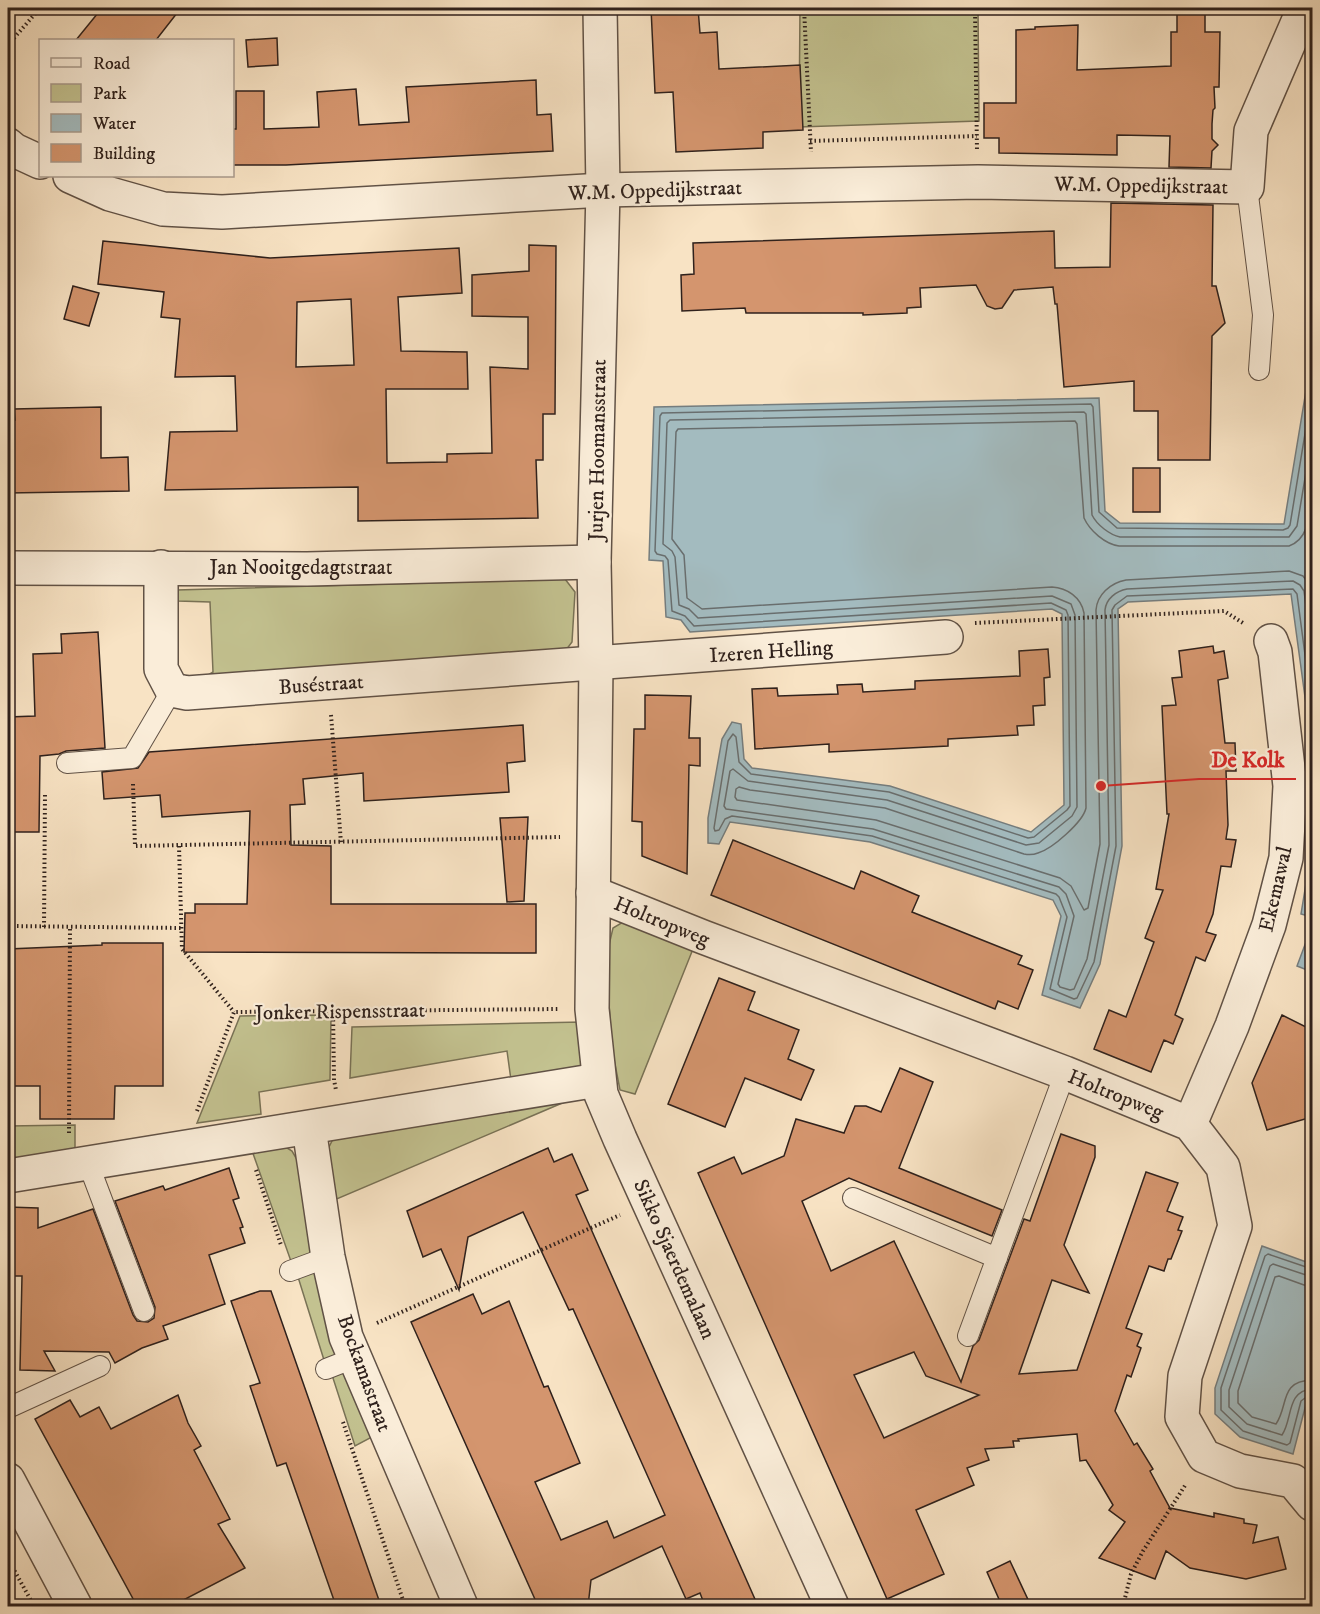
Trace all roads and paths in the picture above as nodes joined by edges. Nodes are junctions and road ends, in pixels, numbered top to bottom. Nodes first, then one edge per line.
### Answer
1 (40, 8) edge
2 (600, 8) edge
3 (804, 8) edge
4 (975, 8) edge
5 (1304, 8) edge
6 (8, 45) edge
7 (977, 136) junction
8 (810, 141) junction
9 (8, 145) edge
10 (39, 162) edge
11 (71, 177) edge
12 (978, 182) junction
13 (813, 185) junction
14 (1247, 187) junction
15 (603, 190) junction
16 (1259, 370) dead end
17 (594, 562) junction
18 (161, 567) junction
19 (8, 568) edge
20 (946, 637) joint
21 (1271, 641) joint
22 (596, 664) junction
23 (329, 684) junction
24 (172, 690) junction
25 (132, 758) junction
26 (68, 762) dead end
27 (45, 793) dead end
28 (594, 837) junction
29 (342, 843) junction
30 (179, 846) junction
31 (592, 893) junction
32 (8, 926) edge
33 (44, 927) junction
34 (70, 927) junction
35 (182, 928) junction
36 (592, 1009) junction
37 (333, 1011) junction
38 (234, 1012) junction
39 (1065, 1073) junction
40 (598, 1080) junction
41 (342, 1123) junction
42 (1190, 1124) junction
43 (309, 1128) junction
44 (183, 1148) junction
45 (78, 1165) junction
46 (8, 1176) edge
47 (854, 1198) dead end
48 (649, 1202) junction
49 (328, 1257) junction
50 (997, 1258) junction
51 (290, 1271) dead end
52 (144, 1311) dead end
53 (968, 1336) dead end
54 (342, 1354) junction
55 (100, 1366) dead end
56 (8, 1408) edge
57 (1204, 1456) junction
58 (8, 1480) edge
59 (1312, 1504) edge
60 (8, 1558) edge
61 (33, 1606) edge
62 (75, 1606) edge
63 (461, 1606) edge
64 (832, 1606) edge
65 (1123, 1606) edge

1 - 6 path
2 - 15 street, Jurjen Hoomansstraat
3 - 8 path
4 - 7 path
5 - 14 street
7 - 8 path
7 - 12 path
8 - 13 path
9 - 10 street
11 - 15 street, W.M. Oppedijkstraat
12 - 13 street, W.M. Oppedijkstraat
12 - 14 street, W.M. Oppedijkstraat
13 - 15 street, W.M. Oppedijkstraat
14 - 16 lane
15 - 17 street, Jurjen Hoomansstraat
17 - 18 street, Jan Nooitgedagtstraat
17 - 22 street, Jurjen Hoomansstraat
18 - 19 street, Jan Nooitgedagtstraat
18 - 24 street
20 - 21 path
20 - 22 street, Izeren Helling
21 - 42 street, Ekemawal
22 - 23 street, Buséstraat
22 - 28 street, Jurjen Hoomansstraat
23 - 24 street, Buséstraat
23 - 29 path
24 - 25 lane
25 - 26 lane
25 - 30 path
27 - 33 path
28 - 29 path
28 - 31 street, Jurjen Hoomansstraat
29 - 30 path
30 - 35 path
31 - 36 street, Sikko Sjaerdemalaan
31 - 39 street, Holtropweg
32 - 33 path
33 - 34 path
34 - 35 path
34 - 45 path
35 - 38 path
36 - 37 path, Jonker Rispensstraat
36 - 40 street, Sikko Sjaerdemalaan
37 - 38 path, Jonker Rispensstraat
37 - 41 path
38 - 44 path, Jonker Rispensstraat
39 - 42 street, Holtropweg
39 - 50 lane
40 - 41 street
40 - 48 street, Sikko Sjaerdemalaan
41 - 43 street
42 - 57 street, Holtropweg
43 - 44 street
43 - 49 street, Bockamastraat
44 - 45 street
45 - 46 street
45 - 52 lane
47 - 50 lane
48 - 54 path
48 - 64 street, Sikko Sjaerdemalaan
49 - 51 lane
49 - 54 street, Bockamastraat
50 - 53 lane
54 - 63 street, Bockamastraat
55 - 56 lane
57 - 59 street
57 - 65 path
58 - 62 street
60 - 61 path

